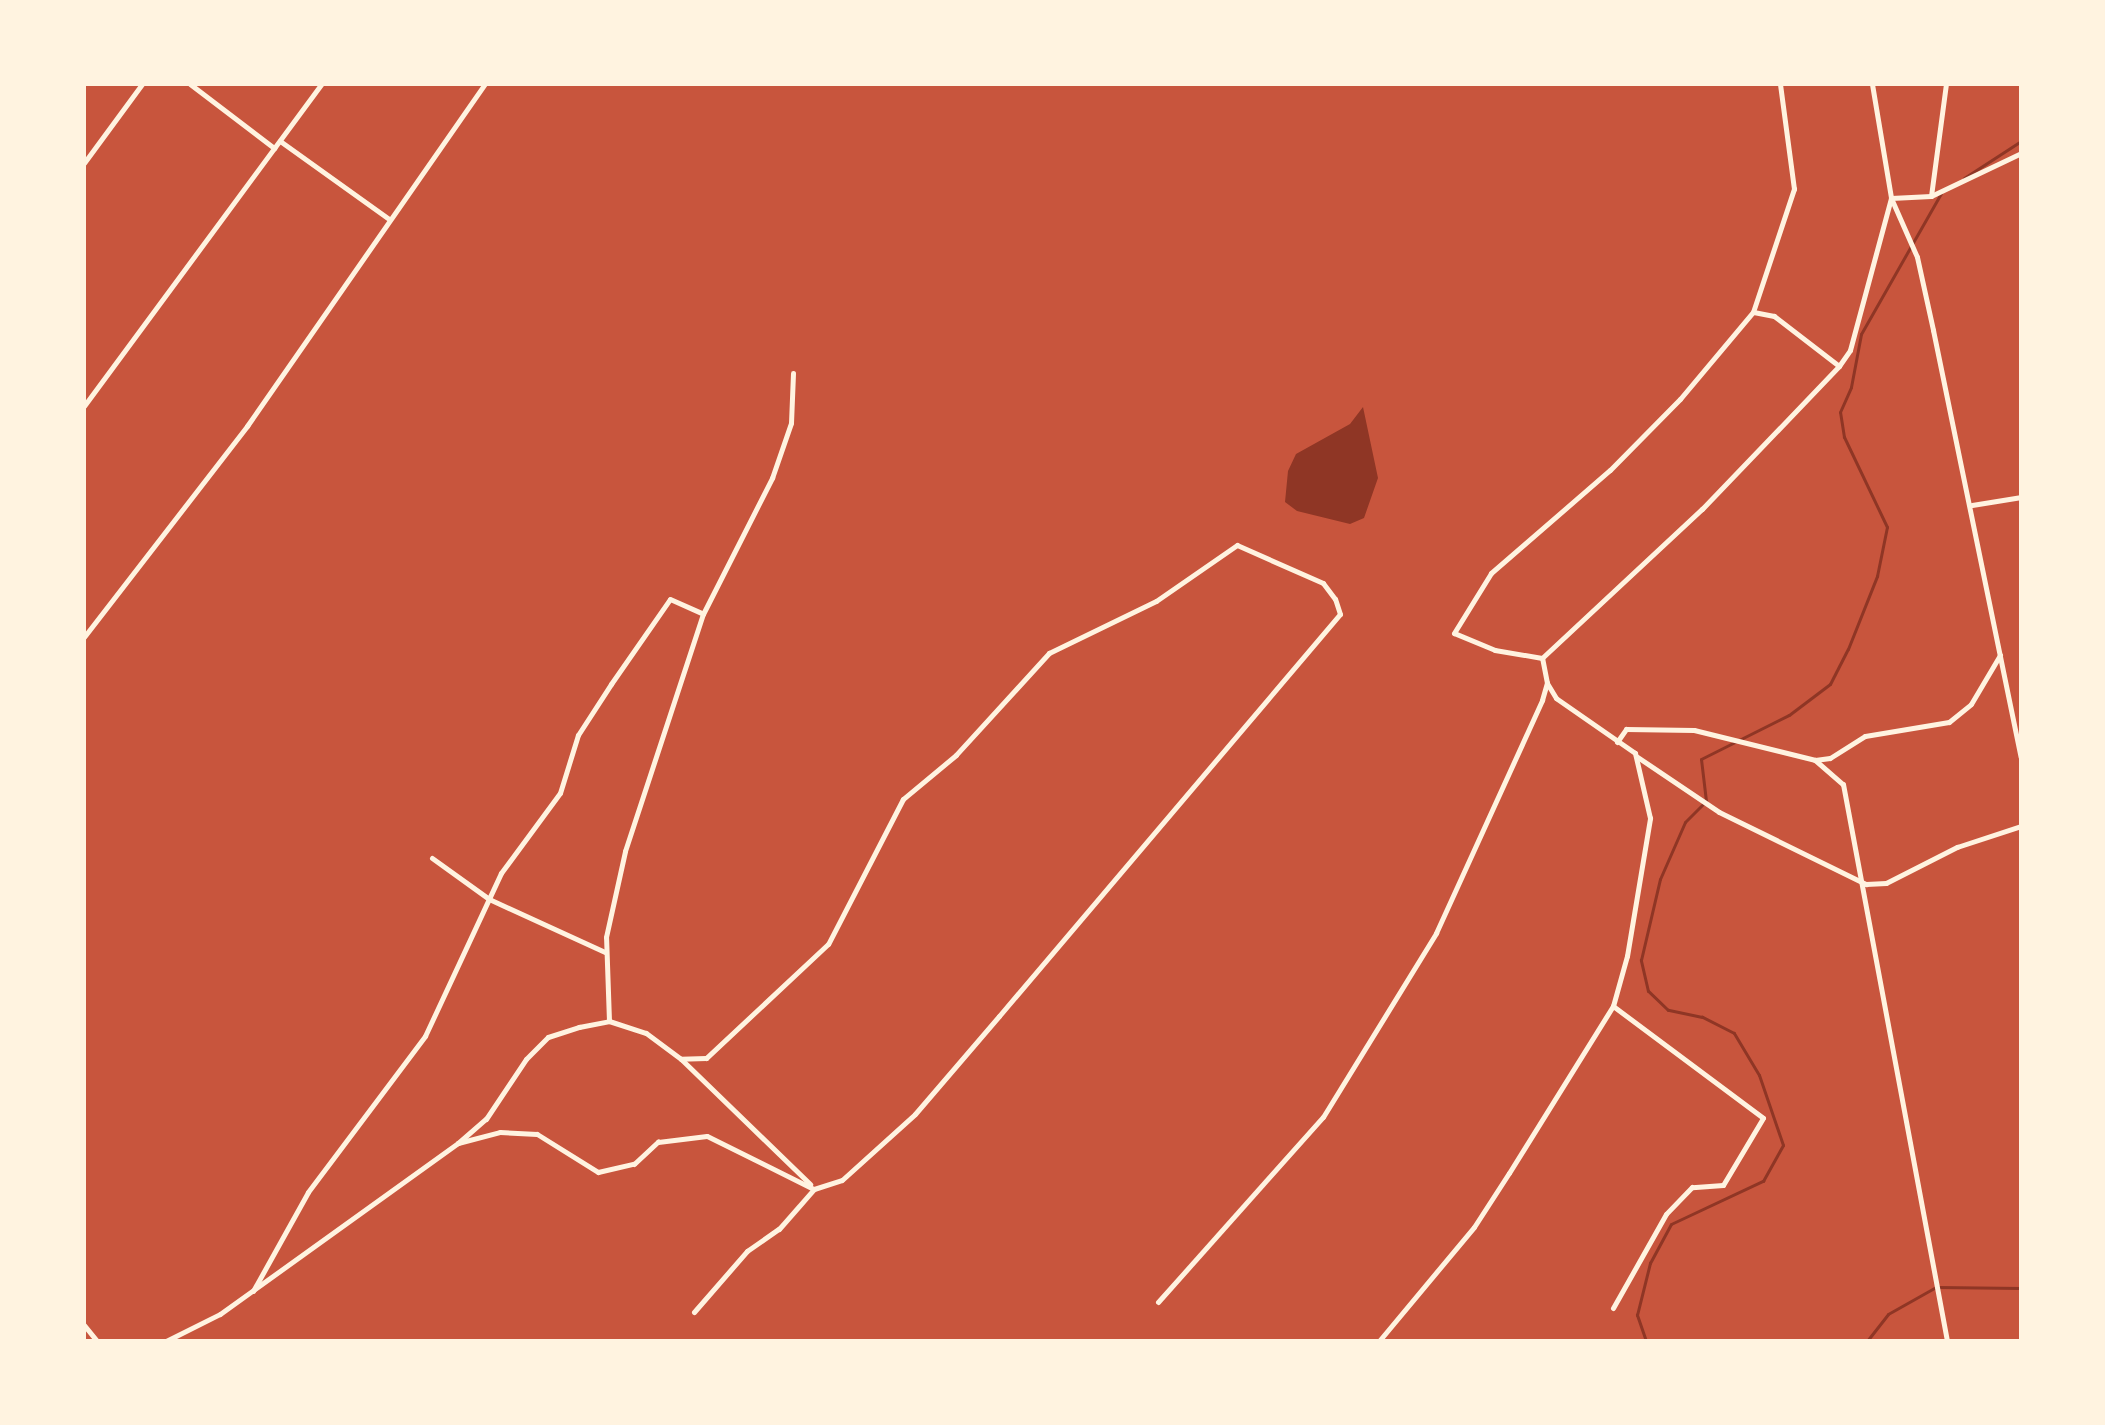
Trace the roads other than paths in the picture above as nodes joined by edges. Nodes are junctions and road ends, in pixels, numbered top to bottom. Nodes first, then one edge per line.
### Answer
1 (142, 84) edge
2 (190, 84) edge
3 (321, 84) edge
4 (485, 84) edge
5 (1780, 84) edge
6 (1872, 84) edge
7 (1946, 84) edge
8 (280, 141) junction
9 (274, 148) junction
10 (2021, 153) edge
11 (84, 163) edge
12 (1931, 196) junction
13 (1891, 198) junction
14 (389, 219) junction
15 (1753, 312) junction
16 (1839, 366) junction
17 (793, 373) dead end
18 (84, 406) edge
19 (2021, 497) edge
20 (1972, 505) junction
21 (703, 614) junction
22 (85, 634) edge
23 (2001, 654) junction
24 (1542, 658) junction
25 (1547, 683) junction
26 (1617, 742) junction
27 (1636, 755) junction
28 (2021, 757) edge
29 (1815, 760) junction
30 (2021, 826) edge
31 (432, 858) dead end
32 (1862, 882) junction
33 (489, 899) junction
34 (605, 952) junction
35 (1613, 1006) junction
36 (609, 1021) junction
37 (681, 1059) junction
38 (458, 1143) junction
39 (814, 1189) junction
40 (253, 1291) junction
41 (1158, 1302) dead end
42 (1613, 1308) dead end
43 (694, 1312) dead end
44 (84, 1325) edge
45 (97, 1341) edge
46 (166, 1341) edge
47 (1379, 1341) edge
48 (1947, 1341) edge

1 - 11 street
2 - 9 street
3 - 8 street
4 - 14 street
5 - 15 street
6 - 13 street
7 - 12 street
8 - 9 street
8 - 14 street
9 - 18 street
10 - 12 street
12 - 13 street
13 - 16 street
13 - 20 street
14 - 22 street
15 - 16 street
15 - 24 street
16 - 24 street
17 - 21 street
19 - 20 street
20 - 23 street
21 - 33 street
21 - 34 street
23 - 28 street
23 - 29 street
24 - 25 street
25 - 26 street
25 - 41 street
26 - 27 street
26 - 29 street
27 - 32 street
27 - 35 street
29 - 32 street
30 - 32 street
31 - 33 street
32 - 48 street
33 - 34 street
33 - 40 street
34 - 36 street
35 - 42 street
35 - 47 street
36 - 37 street
36 - 38 street
37 - 39 street
37 - 39 street
38 - 39 street
38 - 40 street
39 - 43 street
40 - 46 street
44 - 45 street

